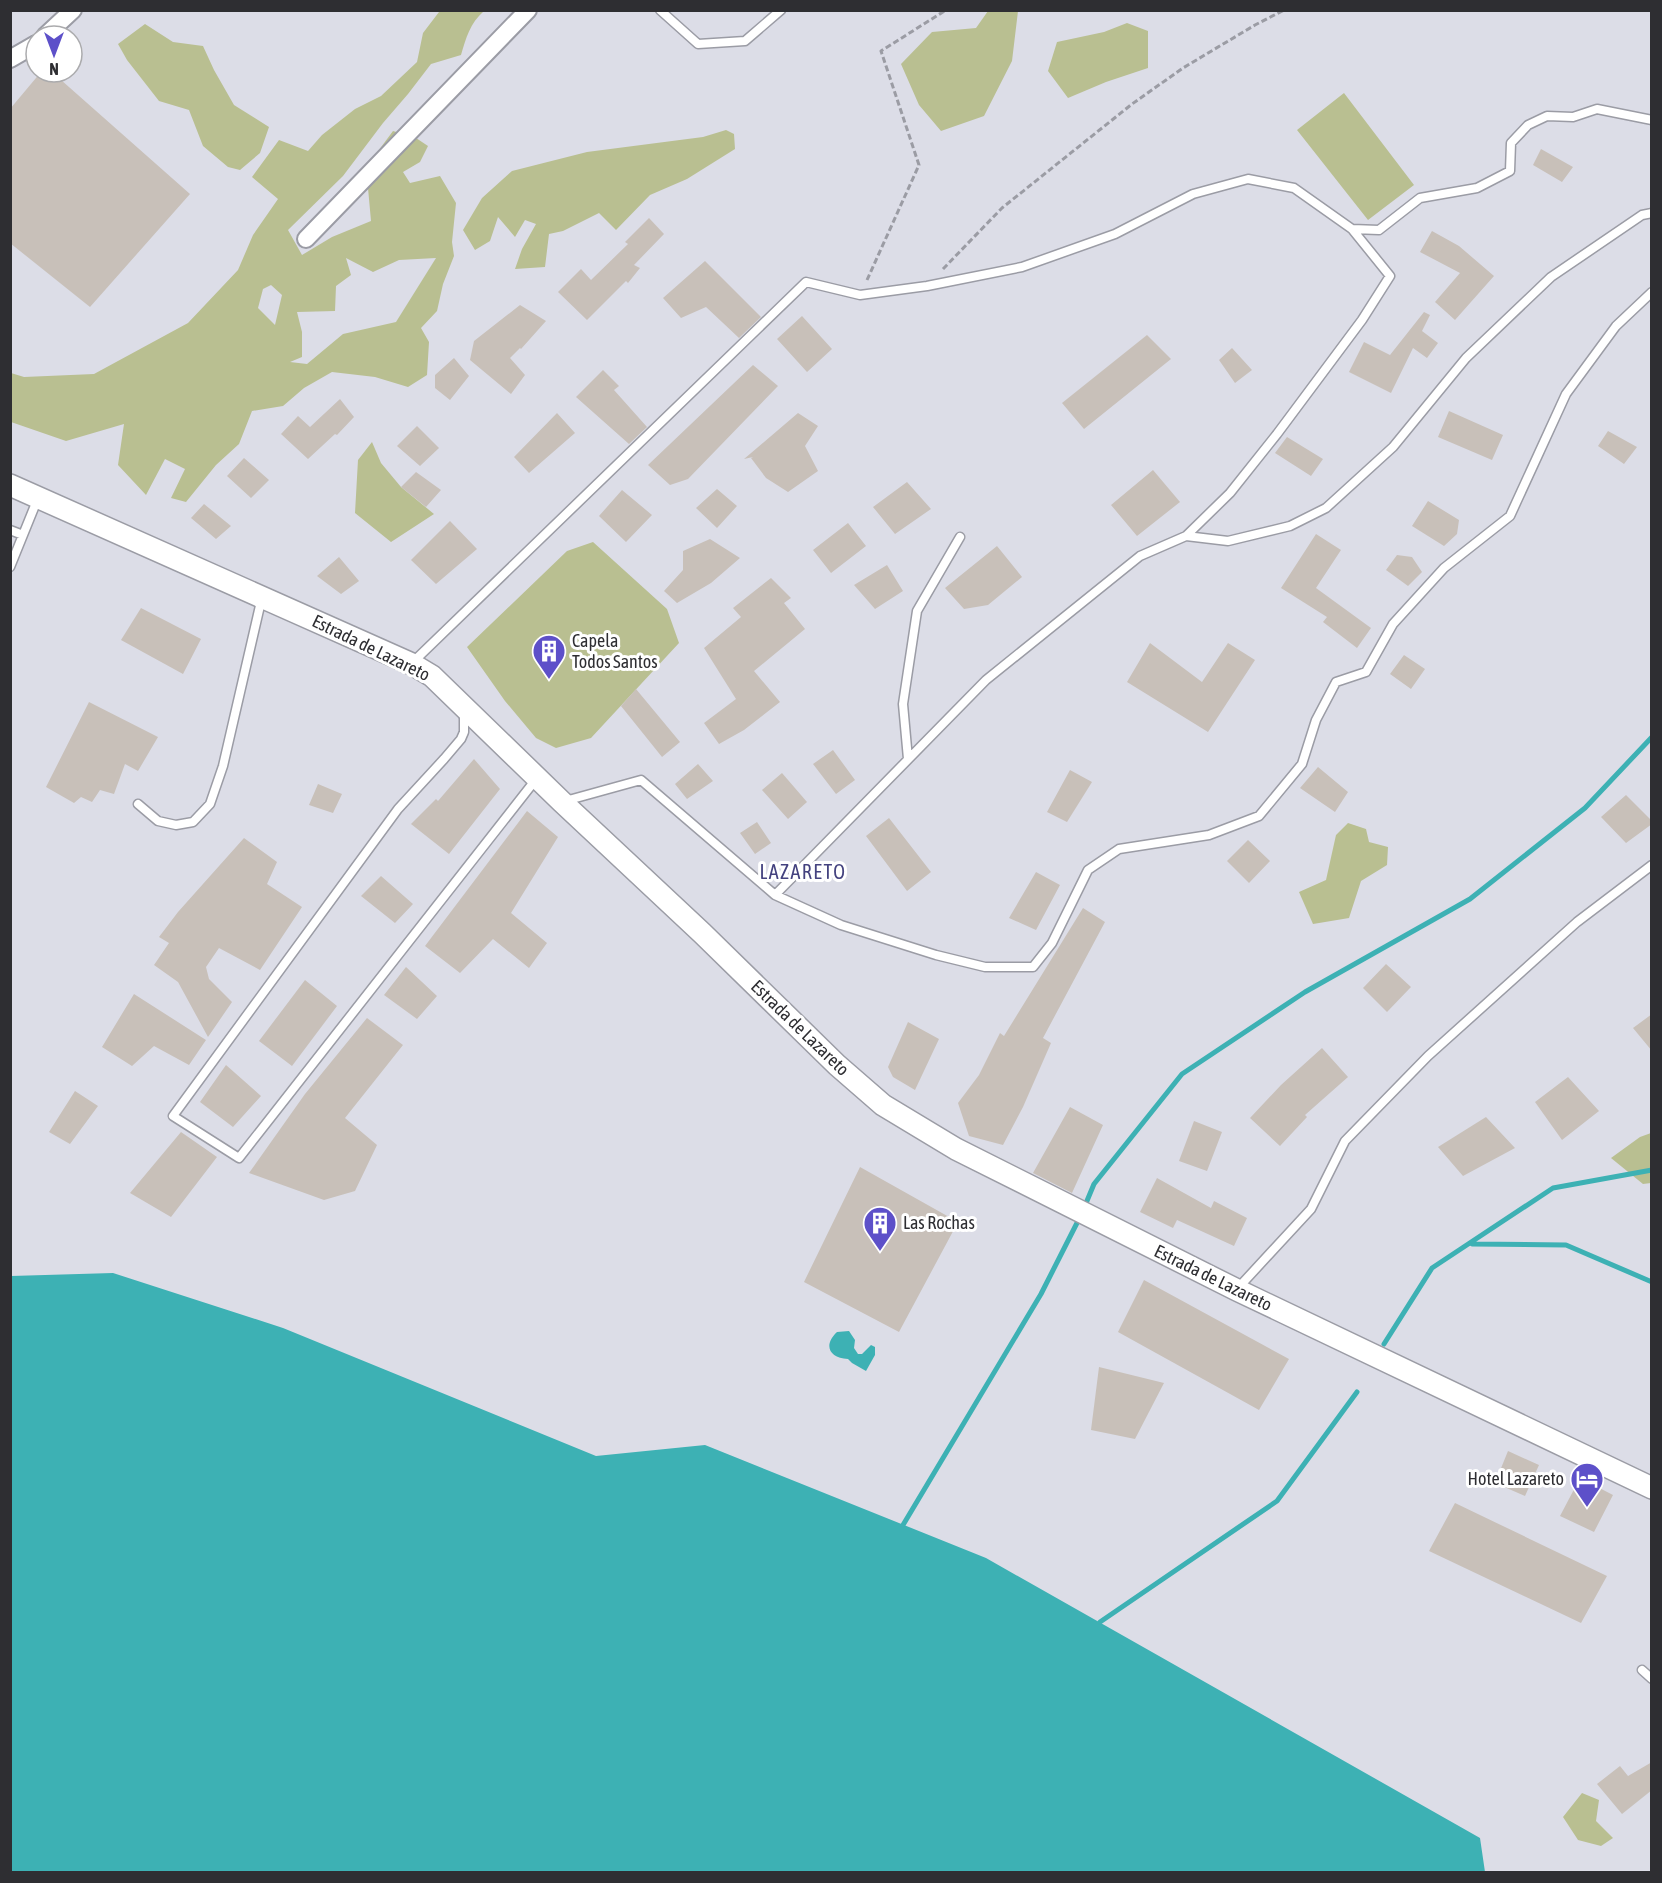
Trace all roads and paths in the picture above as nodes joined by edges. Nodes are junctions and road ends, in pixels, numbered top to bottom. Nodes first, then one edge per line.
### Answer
1 (73, 10) edge
2 (528, 10) edge
3 (660, 10) edge
4 (781, 10) edge
5 (946, 10) edge
6 (1284, 10) edge
7 (58, 24) edge
8 (24, 51) edge
9 (10, 59) edge
10 (1652, 120) edge
11 (1652, 213) edge
12 (1352, 229) junction
13 (306, 239) dead end
14 (927, 286) junction
15 (1652, 292) edge
16 (860, 295) junction
17 (10, 485) edge
18 (38, 498) junction
19 (10, 530) edge
20 (23, 536) junction
21 (1186, 536) junction
22 (960, 537) dead end
23 (10, 567) edge
24 (262, 597) junction
25 (412, 664) junction
26 (459, 701) junction
27 (908, 759) junction
28 (537, 778) junction
29 (562, 802) junction
30 (138, 804) dead end
31 (1652, 866) edge
32 (775, 895) junction
33 (1237, 1290) junction
34 (1652, 1488) edge
35 (1642, 1670) dead end
36 (1652, 1679) edge

1 - 7 street
2 - 13 street
3 - 4 lane
5 - 16 path
6 - 14 path
8 - 9 street
10 - 12 lane
11 - 21 lane
12 - 14 lane
12 - 21 lane
14 - 16 lane
15 - 32 lane
16 - 25 lane
17 - 18 street, Estrada de Lazareto
18 - 20 lane
18 - 24 street, Estrada de Lazareto
19 - 20 lane
20 - 23 lane
21 - 27 lane
22 - 27 lane
24 - 25 street, Estrada de Lazareto
24 - 30 lane
25 - 26 street, Estrada de Lazareto
26 - 28 street, Estrada de Lazareto
26 - 28 lane
27 - 32 lane
28 - 29 street, Estrada de Lazareto
29 - 32 lane
29 - 33 street, Estrada de Lazareto
31 - 33 lane
33 - 34 street, Estrada de Lazareto
35 - 36 lane

